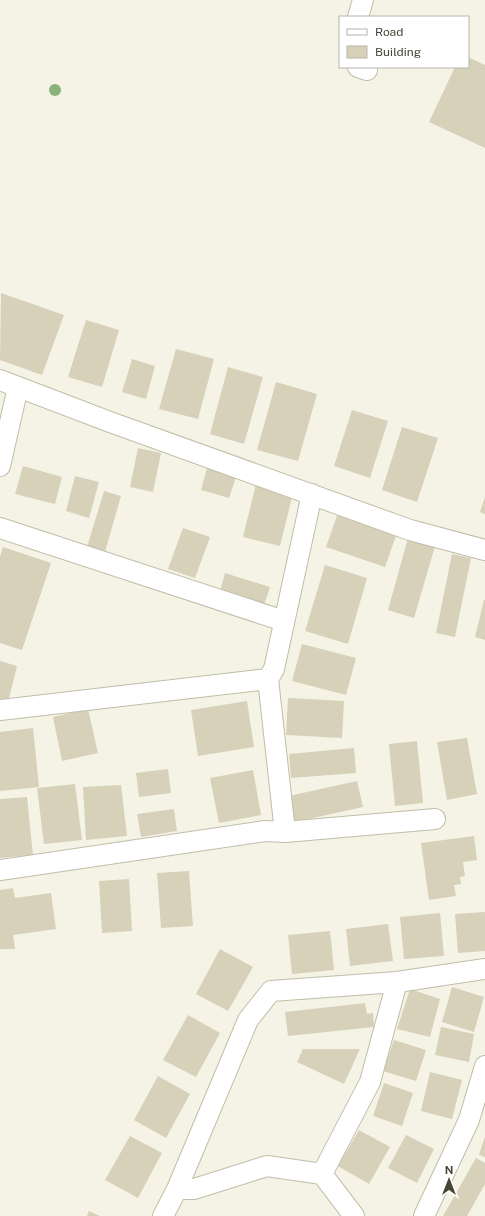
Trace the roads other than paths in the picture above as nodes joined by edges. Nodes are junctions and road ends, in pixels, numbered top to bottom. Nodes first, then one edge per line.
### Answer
1 (363, 0) edge
2 (358, 16) edge
3 (9, 383) edge
4 (0, 466) edge
5 (312, 494) junction
6 (0, 528) edge
7 (485, 550) edge
8 (284, 621) junction
9 (268, 679) junction
10 (0, 710) edge
11 (435, 819) dead end
12 (285, 832) junction
13 (0, 870) edge
14 (485, 969) edge
15 (397, 982) junction
16 (485, 1066) edge
17 (322, 1174) junction
18 (177, 1189) junction
19 (163, 1216) edge
20 (354, 1216) edge
21 (424, 1216) edge

1 - 2 street
3 - 4 street
3 - 5 street
5 - 7 street
5 - 8 street
6 - 8 street
8 - 9 street
9 - 10 street
9 - 12 street
11 - 12 street
12 - 13 street
14 - 15 street
15 - 17 street
15 - 18 street
16 - 21 street
17 - 18 street
17 - 20 street
18 - 19 street

